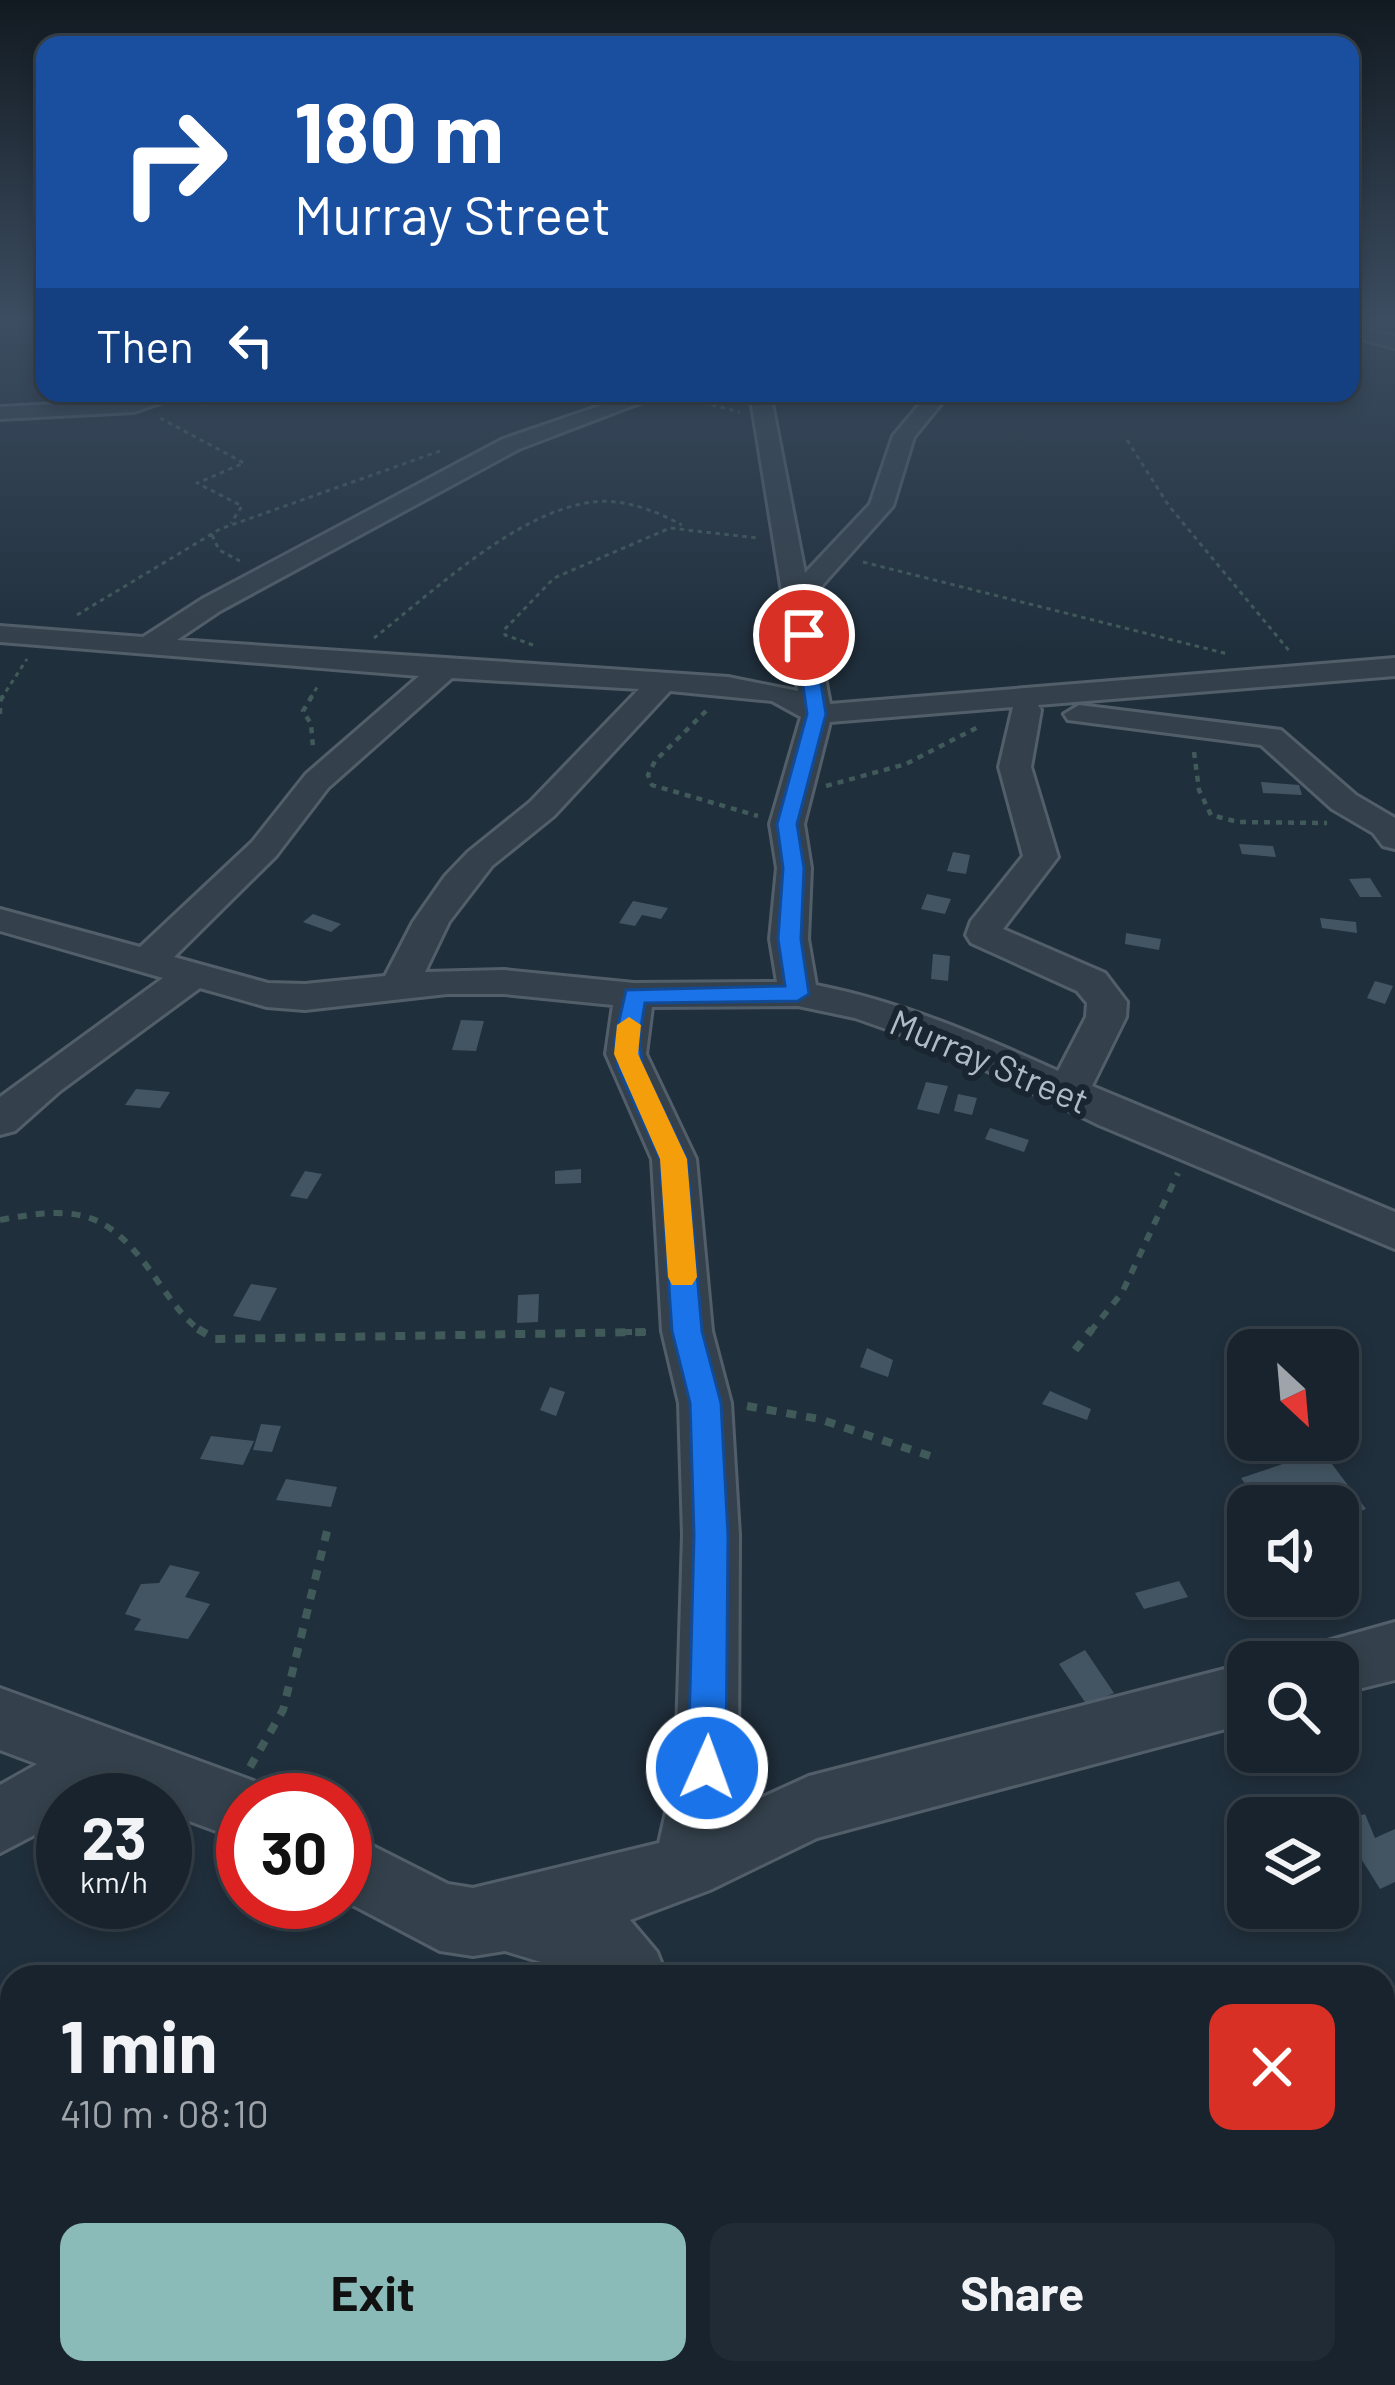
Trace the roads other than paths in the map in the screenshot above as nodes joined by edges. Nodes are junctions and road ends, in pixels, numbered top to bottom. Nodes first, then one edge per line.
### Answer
1 (556, 428) edge
2 (768, 428) edge
3 (910, 428) edge
4 (798, 596) junction
5 (0, 634) edge
6 (152, 644) junction
7 (448, 666) junction
8 (1395, 667) edge
9 (663, 681) junction
10 (962, 704) junction
11 (1017, 710) junction
12 (817, 714) junction
13 (1384, 828) edge
14 (0, 920) edge
15 (150, 959) junction
16 (190, 977) junction
17 (398, 988) junction
18 (798, 994) junction
19 (634, 995) junction
20 (1068, 1093) junction
21 (0, 1120) edge
22 (1395, 1231) edge
23 (1395, 1651) edge
24 (1359, 1660) edge
25 (1227, 1698) edge
26 (0, 1719) edge
27 (106, 1759) junction
28 (216, 1798) edge
29 (0, 1821) edge
30 (687, 1867) junction
31 (372, 1880) edge
32 (502, 1918) junction
33 (623, 1965) edge

1 - 6 street
2 - 4 street
3 - 4 street
4 - 12 street
5 - 6 street
6 - 7 street
7 - 9 street
7 - 15 street
8 - 10 street
9 - 12 street
9 - 17 street
10 - 11 street
10 - 12 street
11 - 13 street
11 - 20 street
12 - 18 street
14 - 15 street, Murray Street
15 - 16 street, Murray Street
16 - 17 street, Murray Street
16 - 21 street
17 - 19 street, Murray Street
18 - 19 street, Murray Street
18 - 20 street, Murray Street
19 - 30 street
20 - 22 street, Murray Street
23 - 24 street
25 - 30 street
26 - 27 street
27 - 28 street
27 - 29 street
30 - 32 street
31 - 32 street
32 - 33 street

